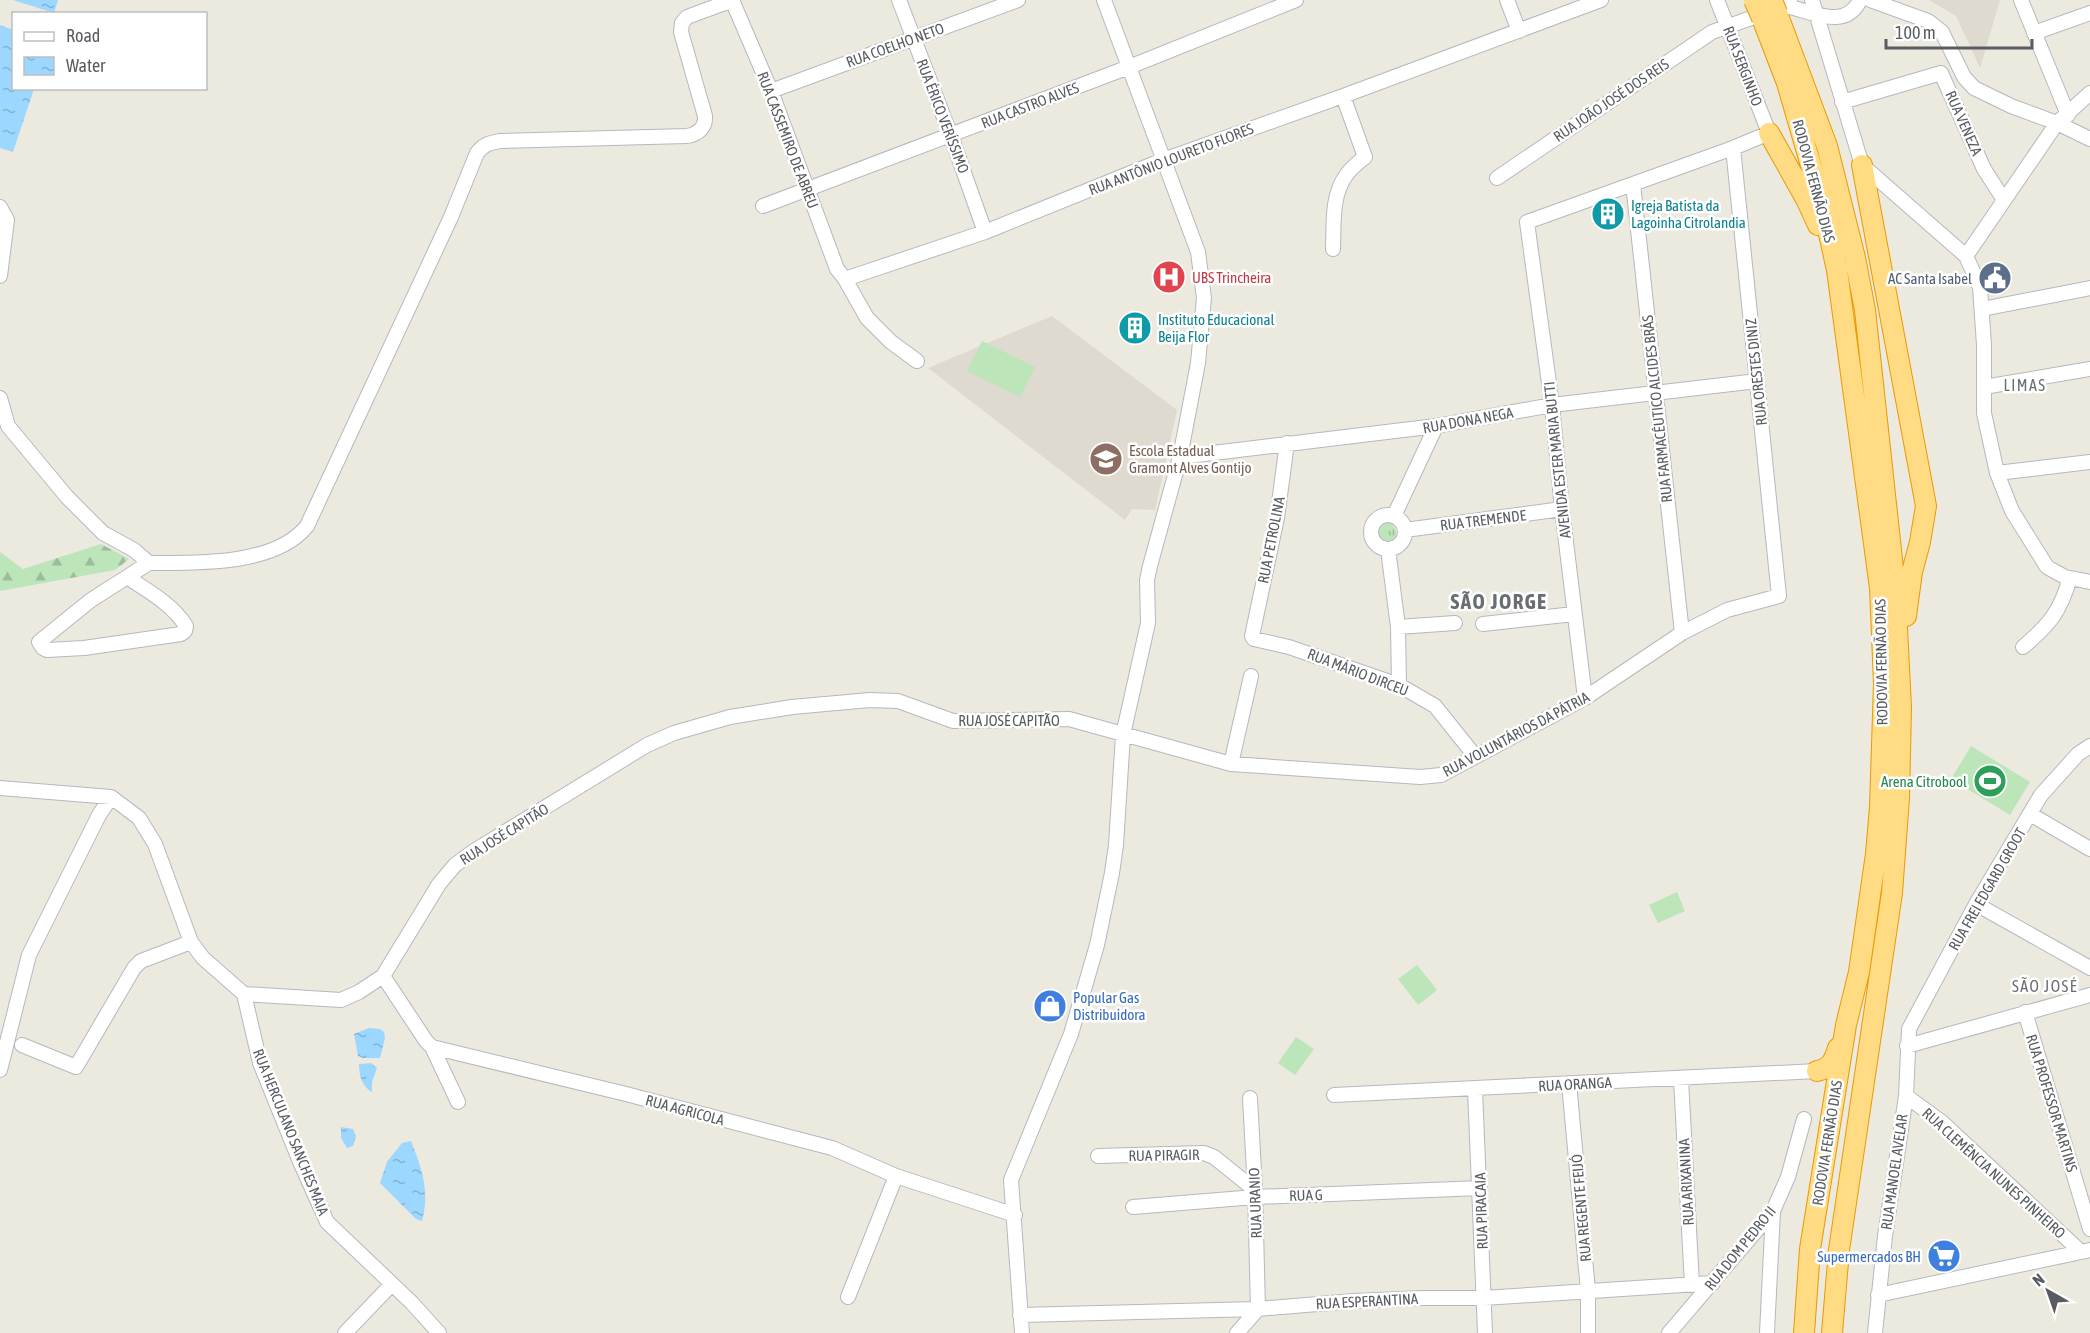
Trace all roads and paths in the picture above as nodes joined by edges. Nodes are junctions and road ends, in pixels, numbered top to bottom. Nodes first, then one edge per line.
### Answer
1 (733, 0) edge
2 (899, 0) edge
3 (1018, 0) edge
4 (1104, 0) edge
5 (1296, 0) edge
6 (1507, 0) edge
7 (1601, 0) edge
8 (1717, 0) edge
9 (1754, 0) edge
10 (1812, 0) edge
11 (1860, 0) edge
12 (1870, 0) edge
13 (2021, 0) edge
14 (1777, 7) edge
15 (2090, 13) edge
16 (1816, 15) junction
17 (1727, 26) junction
18 (1520, 31) junction
19 (2034, 33) junction
20 (914, 38) junction
21 (1129, 67) junction
22 (771, 91) junction
23 (2090, 93) edge
24 (1343, 96) junction
25 (1842, 102) junction
26 (2062, 119) junction
27 (1769, 133) junction
28 (951, 136) junction
29 (2090, 140) edge
30 (1732, 148) junction
31 (1163, 160) junction
32 (1862, 165) junction
33 (1497, 178) dead end
34 (1633, 184) junction
35 (807, 188) junction
36 (2004, 200) junction
37 (763, 206) dead end
38 (0, 207) edge
39 (985, 232) junction
40 (1333, 249) dead end
41 (1966, 255) junction
42 (0, 276) edge
43 (845, 279) junction
44 (2090, 288) edge
45 (1982, 309) junction
46 (1846, 335) junction
47 (917, 361) dead end
48 (2090, 369) edge
49 (1757, 381) junction
50 (1984, 387) junction
51 (1654, 393) junction
52 (0, 398) edge
53 (1552, 405) junction
54 (1436, 426) junction
55 (1287, 443) junction
56 (1180, 457) junction
57 (2090, 462) edge
58 (1997, 473) junction
59 (1562, 509) junction
60 (1394, 516) junction
61 (1405, 530) junction
62 (1388, 549) junction
63 (149, 563) junction
64 (127, 577) junction
65 (2070, 578) junction
66 (2090, 582) edge
67 (1779, 596) joint
68 (1574, 614) junction
69 (1455, 623) dead end
70 (1483, 624) dead end
71 (1398, 627) junction
72 (1682, 633) junction
73 (1252, 636) joint
74 (2023, 647) dead end
75 (1251, 676) dead end
76 (1399, 686) junction
77 (1585, 698) junction
78 (1901, 708) junction
79 (1124, 735) junction
80 (2090, 746) edge
81 (1475, 756) junction
82 (1231, 764) junction
83 (0, 788) edge
84 (111, 797) junction
85 (2030, 814) junction
86 (2090, 849) edge
87 (1976, 904) junction
88 (191, 942) junction
89 (2090, 968) edge
90 (383, 976) junction
91 (244, 994) junction
92 (2090, 995) edge
93 (2025, 1012) junction
94 (1846, 1025) junction
95 (22, 1045) dead end
96 (1907, 1046) junction
97 (432, 1047) junction
98 (0, 1070) edge
99 (1817, 1071) joint
100 (1681, 1079) junction
101 (1569, 1083) junction
102 (1475, 1089) junction
103 (1334, 1095) dead end
104 (1906, 1096) junction
105 (1250, 1098) dead end
106 (458, 1102) dead end
107 (1804, 1119) dead end
108 (1098, 1156) dead end
109 (896, 1176) junction
110 (1480, 1188) junction
111 (1255, 1193) junction
112 (1133, 1207) dead end
113 (1773, 1210) junction
114 (1015, 1215) junction
115 (2090, 1229) edge
116 (2085, 1251) edge
117 (1713, 1283) junction
118 (392, 1284) junction
119 (1692, 1285) junction
120 (1588, 1291) junction
121 (1878, 1295) junction
122 (848, 1297) dead end
123 (1484, 1298) junction
124 (1258, 1309) junction
125 (1020, 1315) junction
126 (1248, 1321) junction
127 (345, 1333) edge
128 (439, 1333) edge
129 (1022, 1333) edge
130 (1237, 1333) edge
131 (1256, 1333) edge
132 (1485, 1333) edge
133 (1588, 1333) edge
134 (1669, 1333) edge
135 (1767, 1333) edge
136 (1804, 1333) edge
137 (1832, 1333) edge
138 (1875, 1333) edge

1 - 22 street, RUA CASSEMIRO DE ABREU
1 - 63 street
2 - 20 street, RUA ÉRICO VERÍSSIMO
3 - 20 street, RUA COELHO NETO
4 - 21 street
5 - 21 street, RUA CASTRO ALVES
6 - 18 street
7 - 18 street, RUA ANTÔNIO LOURETO FLORES
8 - 17 street, RUA SERGINHO
9 - 14 highway, RODOVIA FERNÃO DIAS, bridge
10 - 16 street
11 - 16 street
12 - 26 street
13 - 19 street
14 - 16 street
14 - 17 street, RUA JOÃO JOSÉ DOS REIS
14 - 46 highway, RODOVIA FERNÃO DIAS
14 - 78 highway, RODOVIA FERNÃO DIAS
15 - 19 street
16 - 25 street
17 - 27 street, RUA SERGINHO
17 - 33 street, RUA JOÃO JOSÉ DOS REIS
18 - 24 street, RUA ANTÔNIO LOURETO FLORES
19 - 26 street
20 - 22 street, RUA COELHO NETO
20 - 28 street, RUA ÉRICO VERÍSSIMO
21 - 28 street, RUA CASTRO ALVES
21 - 31 street
22 - 35 street, RUA CASSEMIRO DE ABREU
23 - 26 street
24 - 31 street, RUA ANTÔNIO LOURETO FLORES
24 - 40 street
25 - 32 street
25 - 36 street, RUA VENEZA
26 - 29 street
26 - 36 street
27 - 30 street
27 - 46 highway
28 - 35 street, RUA CASTRO ALVES
28 - 39 street, RUA ÉRICO VERÍSSIMO
30 - 34 street
30 - 49 street, RUA ORESTES DINIZ
31 - 39 street, RUA ANTÔNIO LOURETO FLORES
31 - 56 street
32 - 41 street
32 - 78 highway
34 - 51 street, RUA FARMACÊUTICO ALCIDES BRÁS
34 - 53 street, AVENIDA ESTER MARIA BUTTI
35 - 37 street, RUA CASTRO ALVES
35 - 43 street, RUA CASSEMIRO DE ABREU
36 - 41 street
38 - 42 street
39 - 43 street, RUA ANTÔNIO LOURETO FLORES
41 - 45 street
43 - 47 street
44 - 45 street
45 - 50 street
46 - 94 highway, RODOVIA FERNÃO DIAS
48 - 50 street
49 - 51 street, RUA DONA NEGA
49 - 67 street, RUA ORESTES DINIZ
50 - 58 street
51 - 53 street, RUA DONA NEGA
51 - 72 street, RUA FARMACÊUTICO ALCIDES BRÁS
52 - 63 street
53 - 54 street, RUA DONA NEGA
53 - 59 street, AVENIDA ESTER MARIA BUTTI
54 - 55 street, RUA DONA NEGA
54 - 60 street
55 - 56 street, RUA DONA NEGA
55 - 73 street, RUA PETROLINA
56 - 79 street
57 - 58 street
58 - 65 street
59 - 61 street, RUA TREMENDE
59 - 68 street, AVENIDA ESTER MARIA BUTTI
60 - 61 street
60 - 62 street
61 - 62 street
62 - 71 street
63 - 64 street
64 - 64 street
65 - 66 street
65 - 74 street
67 - 72 street, RUA VOLUNTÁRIOS DA PÁTRIA
68 - 70 street
68 - 77 street, AVENIDA ESTER MARIA BUTTI
69 - 71 street
71 - 76 street
72 - 77 street, RUA VOLUNTÁRIOS DA PÁTRIA
73 - 76 street, RUA MÁRIO DIRCEU
75 - 82 street
76 - 81 street, RUA MÁRIO DIRCEU
77 - 81 street, RUA VOLUNTÁRIOS DA PÁTRIA
78 - 137 highway, RODOVIA FERNÃO DIAS
79 - 82 street, RUA VOLUNTÁRIOS DA PÁTRIA
79 - 90 street, RUA JOSÉ CAPITÃO
79 - 114 street
80 - 85 street, RUA FREI EDGARD GROOT
81 - 82 street, RUA VOLUNTÁRIOS DA PÁTRIA
83 - 84 street
84 - 88 street
84 - 98 street
85 - 86 street
85 - 87 street, RUA FREI EDGARD GROOT
87 - 89 street
87 - 96 street, RUA FREI EDGARD GROOT
88 - 91 street
88 - 95 street
90 - 91 street, RUA JOSÉ CAPITÃO
90 - 97 street
91 - 118 street, RUA HERCULANO SANCHES MAIA
92 - 93 street
93 - 96 street
93 - 115 street, RUA PROFESSOR MARTINS
94 - 99 highway
94 - 136 highway, RODOVIA FERNÃO DIAS
96 - 104 street, RUA MANOEL AVELAR
97 - 106 street
97 - 109 street, RUA AGRICOLA
99 - 100 street, RUA ORANGA
100 - 101 street, RUA ORANGA
100 - 119 street, RUA ARIXANINA
101 - 102 street, RUA ORANGA
101 - 120 street, RUA REGENTE FEIJÓ
102 - 103 street, RUA ORANGA
102 - 110 street, RUA PIRACAIA
104 - 116 street, RUA CLEMÊNCIA NUNES PINHEIRO
104 - 121 street, RUA MANOEL AVELAR
105 - 111 street, RUA URANIO
107 - 113 street, RUA DOM PEDRO II
108 - 111 street, RUA PIRAGIR
109 - 114 street, RUA AGRICOLA
109 - 122 street
110 - 111 street, RUA G
110 - 123 street, RUA PIRACAIA
111 - 112 street, RUA G
111 - 124 street, RUA URANIO
113 - 117 street, RUA DOM PEDRO II
113 - 135 street
114 - 125 street
116 - 121 street
117 - 119 street, RUA ESPERANTINA
117 - 134 street, RUA DOM PEDRO II
118 - 127 street
118 - 128 street, RUA HERCULANO SANCHES MAIA
119 - 120 street, RUA ESPERANTINA
120 - 123 street, RUA ESPERANTINA
120 - 133 street, RUA REGENTE FEIJÓ
121 - 138 street, RUA MANOEL AVELAR
123 - 124 street, RUA ESPERANTINA
123 - 132 street, RUA PIRACAIA
124 - 125 street, RUA ESPERANTINA
124 - 126 street
125 - 129 street
126 - 130 street
126 - 131 street

